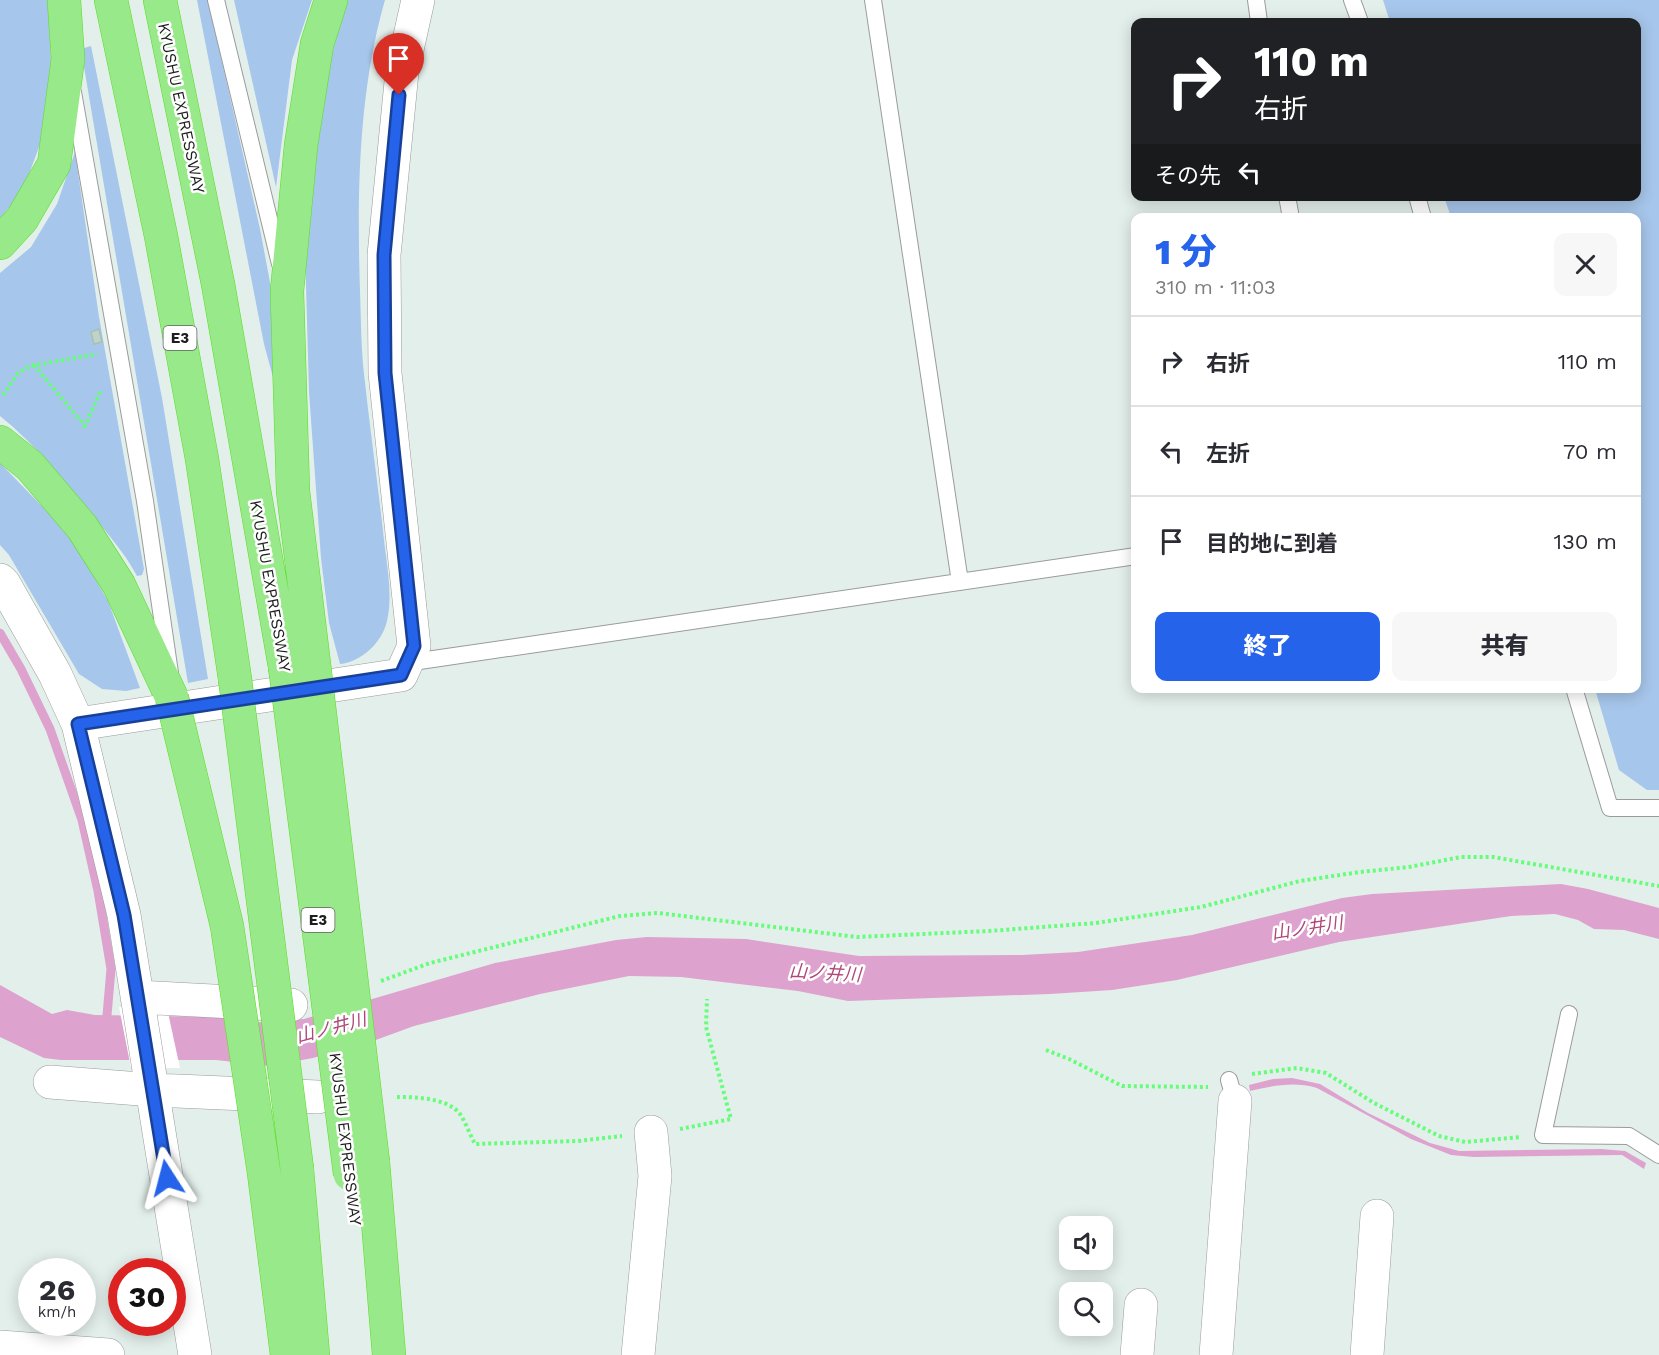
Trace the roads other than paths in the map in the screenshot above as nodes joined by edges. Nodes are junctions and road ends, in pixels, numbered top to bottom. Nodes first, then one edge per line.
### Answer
1 (64, 0) edge
2 (111, 0) edge
3 (160, 0) edge
4 (216, 0) edge
5 (331, 0) edge
6 (418, 0) edge
7 (873, 0) edge
8 (1256, 0) edge
9 (1352, 0) edge
10 (1258, 18) edge
11 (1359, 18) edge
12 (68, 58) junction
13 (0, 243) edge
14 (287, 291) junction
15 (0, 442) edge
16 (1131, 557) edge
17 (0, 580) edge
18 (960, 582) junction
19 (406, 663) junction
20 (299, 665) junction
21 (1576, 693) edge
22 (172, 698) junction
23 (78, 724) junction
24 (1659, 808) edge
25 (138, 1004) junction
26 (291, 1005) dead end
27 (1569, 1014) dead end
28 (151, 1079) junction
29 (50, 1082) dead end
30 (1232, 1090) road end
31 (318, 1097) dead end
32 (651, 1132) road end
33 (1659, 1155) edge
34 (361, 1168) junction
35 (1377, 1216) dead end
36 (1141, 1305) dead end
37 (0, 1347) edge
38 (108, 1355) edge
39 (195, 1355) edge
40 (287, 1355) edge
41 (313, 1355) edge
42 (375, 1355) edge
43 (389, 1355) edge
44 (638, 1355) edge
45 (1137, 1355) edge
46 (1216, 1355) edge
47 (1367, 1355) edge

1 - 12 highway
2 - 41 highway, E3, bridge
3 - 20 highway, KYUSHU EXPRESSWAY / E3
4 - 14 lane
5 - 14 highway
6 - 19 street
7 - 18 lane
8 - 10 lane
9 - 11 lane
12 - 13 highway
12 - 22 lane
14 - 20 highway
15 - 22 highway
16 - 18 lane
17 - 23 street
18 - 19 lane
19 - 23 street
20 - 34 highway, KYUSHU EXPRESSWAY / E3, bridge
21 - 24 lane
22 - 40 highway, bridge
23 - 25 street
25 - 26 street
25 - 28 street
27 - 33 lane
28 - 29 street
28 - 31 street
28 - 39 street
30 - 46 street
32 - 44 street
34 - 42 highway, KYUSHU EXPRESSWAY / E3
34 - 43 highway
35 - 47 street
36 - 45 street
37 - 38 street

